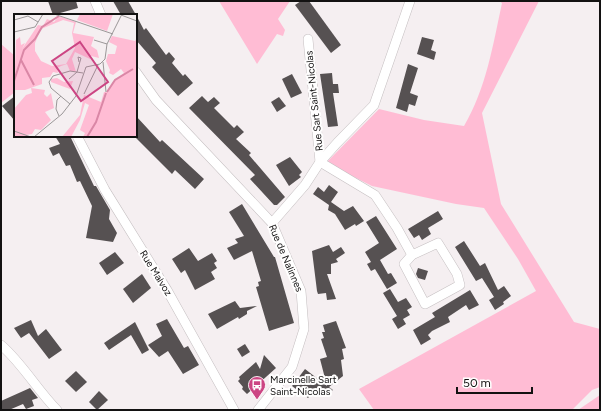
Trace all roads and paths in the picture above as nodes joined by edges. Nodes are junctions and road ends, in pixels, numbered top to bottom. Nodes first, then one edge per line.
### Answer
1 (95, 1) edge
2 (410, 1) edge
3 (101, 14) edge
4 (308, 40) dead end
5 (137, 73) edge
6 (78, 137) edge
7 (320, 162) junction
8 (272, 223) junction
9 (412, 255) junction
10 (1, 345) edge
11 (57, 410) edge
12 (234, 410) edge
13 (258, 410) edge

1 - 3 street
2 - 7 street, Rue Sart Saint-Nicolas
4 - 7 street, Rue Sart Saint-Nicolas
5 - 8 street, Rue de Nalinnes
6 - 12 street, Rue Malvoz
7 - 8 street, Rue Sart Saint-Nicolas
7 - 9 street, Rue Sart Saint-Nicolas
8 - 13 street, Rue de Nalinnes
9 - 9 street
10 - 11 street

